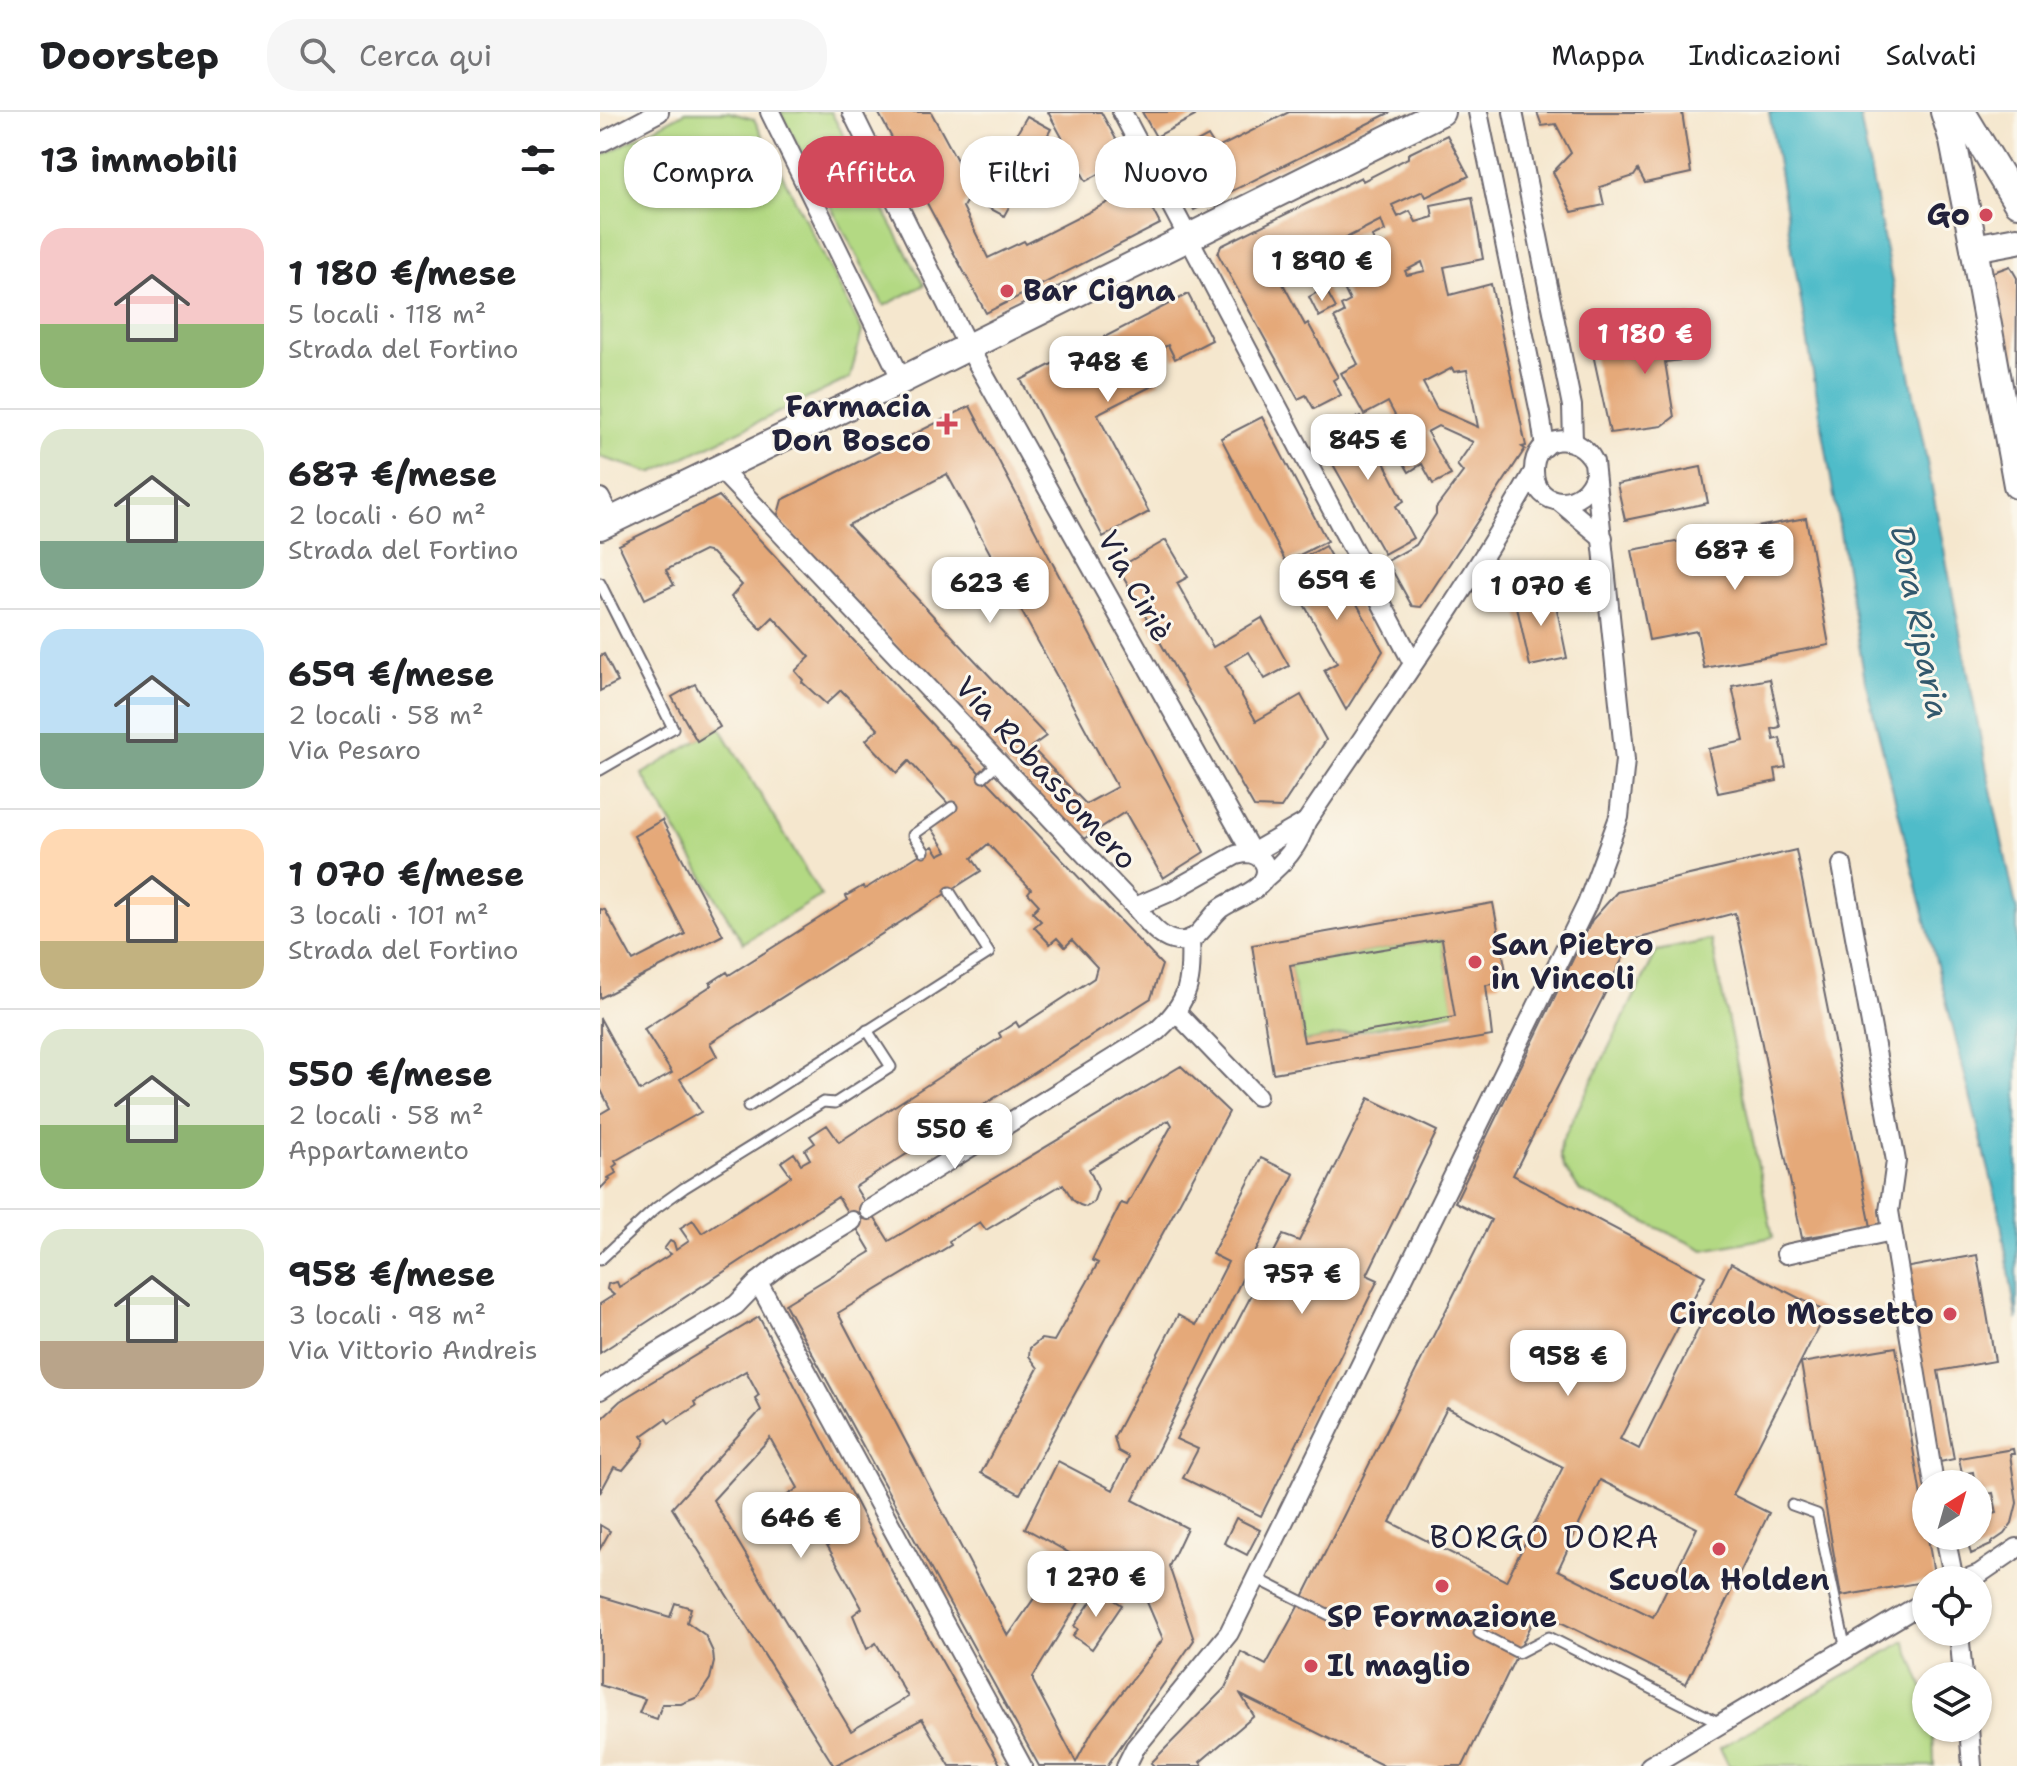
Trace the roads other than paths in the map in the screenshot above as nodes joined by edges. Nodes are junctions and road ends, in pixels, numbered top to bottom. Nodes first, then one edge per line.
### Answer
1 (659, 112) edge
2 (770, 112) edge
3 (852, 112) edge
4 (1122, 112) edge
5 (1441, 112) edge
6 (1478, 112) edge
7 (1513, 112) edge
8 (1944, 112) edge
9 (1962, 112) edge
10 (1984, 112) edge
11 (600, 143) edge
12 (2017, 168) edge
13 (2017, 203) edge
14 (1188, 238) junction
15 (2017, 240) edge
16 (1974, 248) junction
17 (968, 347) junction
18 (902, 380) junction
19 (1573, 441) junction
20 (1545, 447) junction
21 (719, 468) junction
22 (1533, 473) junction
23 (1595, 473) junction
24 (2017, 485) edge
25 (1554, 499) junction
26 (604, 515) edge
27 (1508, 517) junction
28 (1603, 538) junction
29 (600, 583) edge
30 (1413, 663) junction
31 (998, 763) junction
32 (600, 770) edge
33 (983, 777) dead end
34 (952, 807) dead end
35 (1306, 822) junction
36 (924, 851) dead end
37 (1252, 853) junction
38 (1842, 865) dead end
39 (1264, 879) junction
40 (950, 892) dead end
41 (1135, 907) junction
42 (1190, 939) junction
43 (1177, 1013) junction
44 (867, 1030) junction
45 (1257, 1096) dead end
46 (748, 1107) dead end
47 (869, 1210) dead end
48 (852, 1221) dead end
49 (1892, 1231) junction
50 (1786, 1254) dead end
51 (600, 1260) edge
52 (758, 1282) junction
53 (600, 1390) edge
54 (1932, 1470) edge
55 (1792, 1505) dead end
56 (2017, 1548) edge
57 (1991, 1566) edge
58 (1256, 1578) junction
59 (1912, 1610) edge
60 (1345, 1623) dead end
61 (1479, 1633) dead end
62 (1846, 1650) junction
63 (1722, 1724) junction
64 (1970, 1742) edge
65 (1022, 1766) edge
66 (1126, 1766) edge
67 (1650, 1766) edge
68 (1972, 1766) edge

1 - 11 street
2 - 18 street
3 - 17 street, Via Ciriè
4 - 14 street
5 - 14 street
6 - 20 street
7 - 19 street
8 - 16 street
9 - 13 street
10 - 12 street
14 - 17 street
14 - 30 street
15 - 16 street
16 - 24 street
17 - 18 street
17 - 37 street, Via Ciriè
18 - 21 street
19 - 20 street
19 - 23 street
20 - 22 street
21 - 26 street
21 - 31 street, Via Robassomero
22 - 25 street
22 - 27 street
23 - 25 street
23 - 28 street
25 - 27 street
25 - 28 street
27 - 30 street
28 - 58 street
29 - 32 lane
30 - 35 street
31 - 33 lane
31 - 41 street, Via Robassomero
34 - 36 lane
35 - 37 street
35 - 39 street
37 - 39 street, Via Ciriè
37 - 41 street
38 - 49 street
39 - 42 street
40 - 44 lane
41 - 42 street, Via Robassomero
42 - 43 street
43 - 45 street
43 - 47 street
44 - 46 lane
44 - 51 lane
48 - 52 street
49 - 50 street
49 - 54 street
52 - 53 street
52 - 65 street
55 - 62 lane
56 - 57 street
58 - 60 lane
58 - 66 street
59 - 62 street
61 - 63 lane
62 - 63 street
63 - 67 street
64 - 68 street

